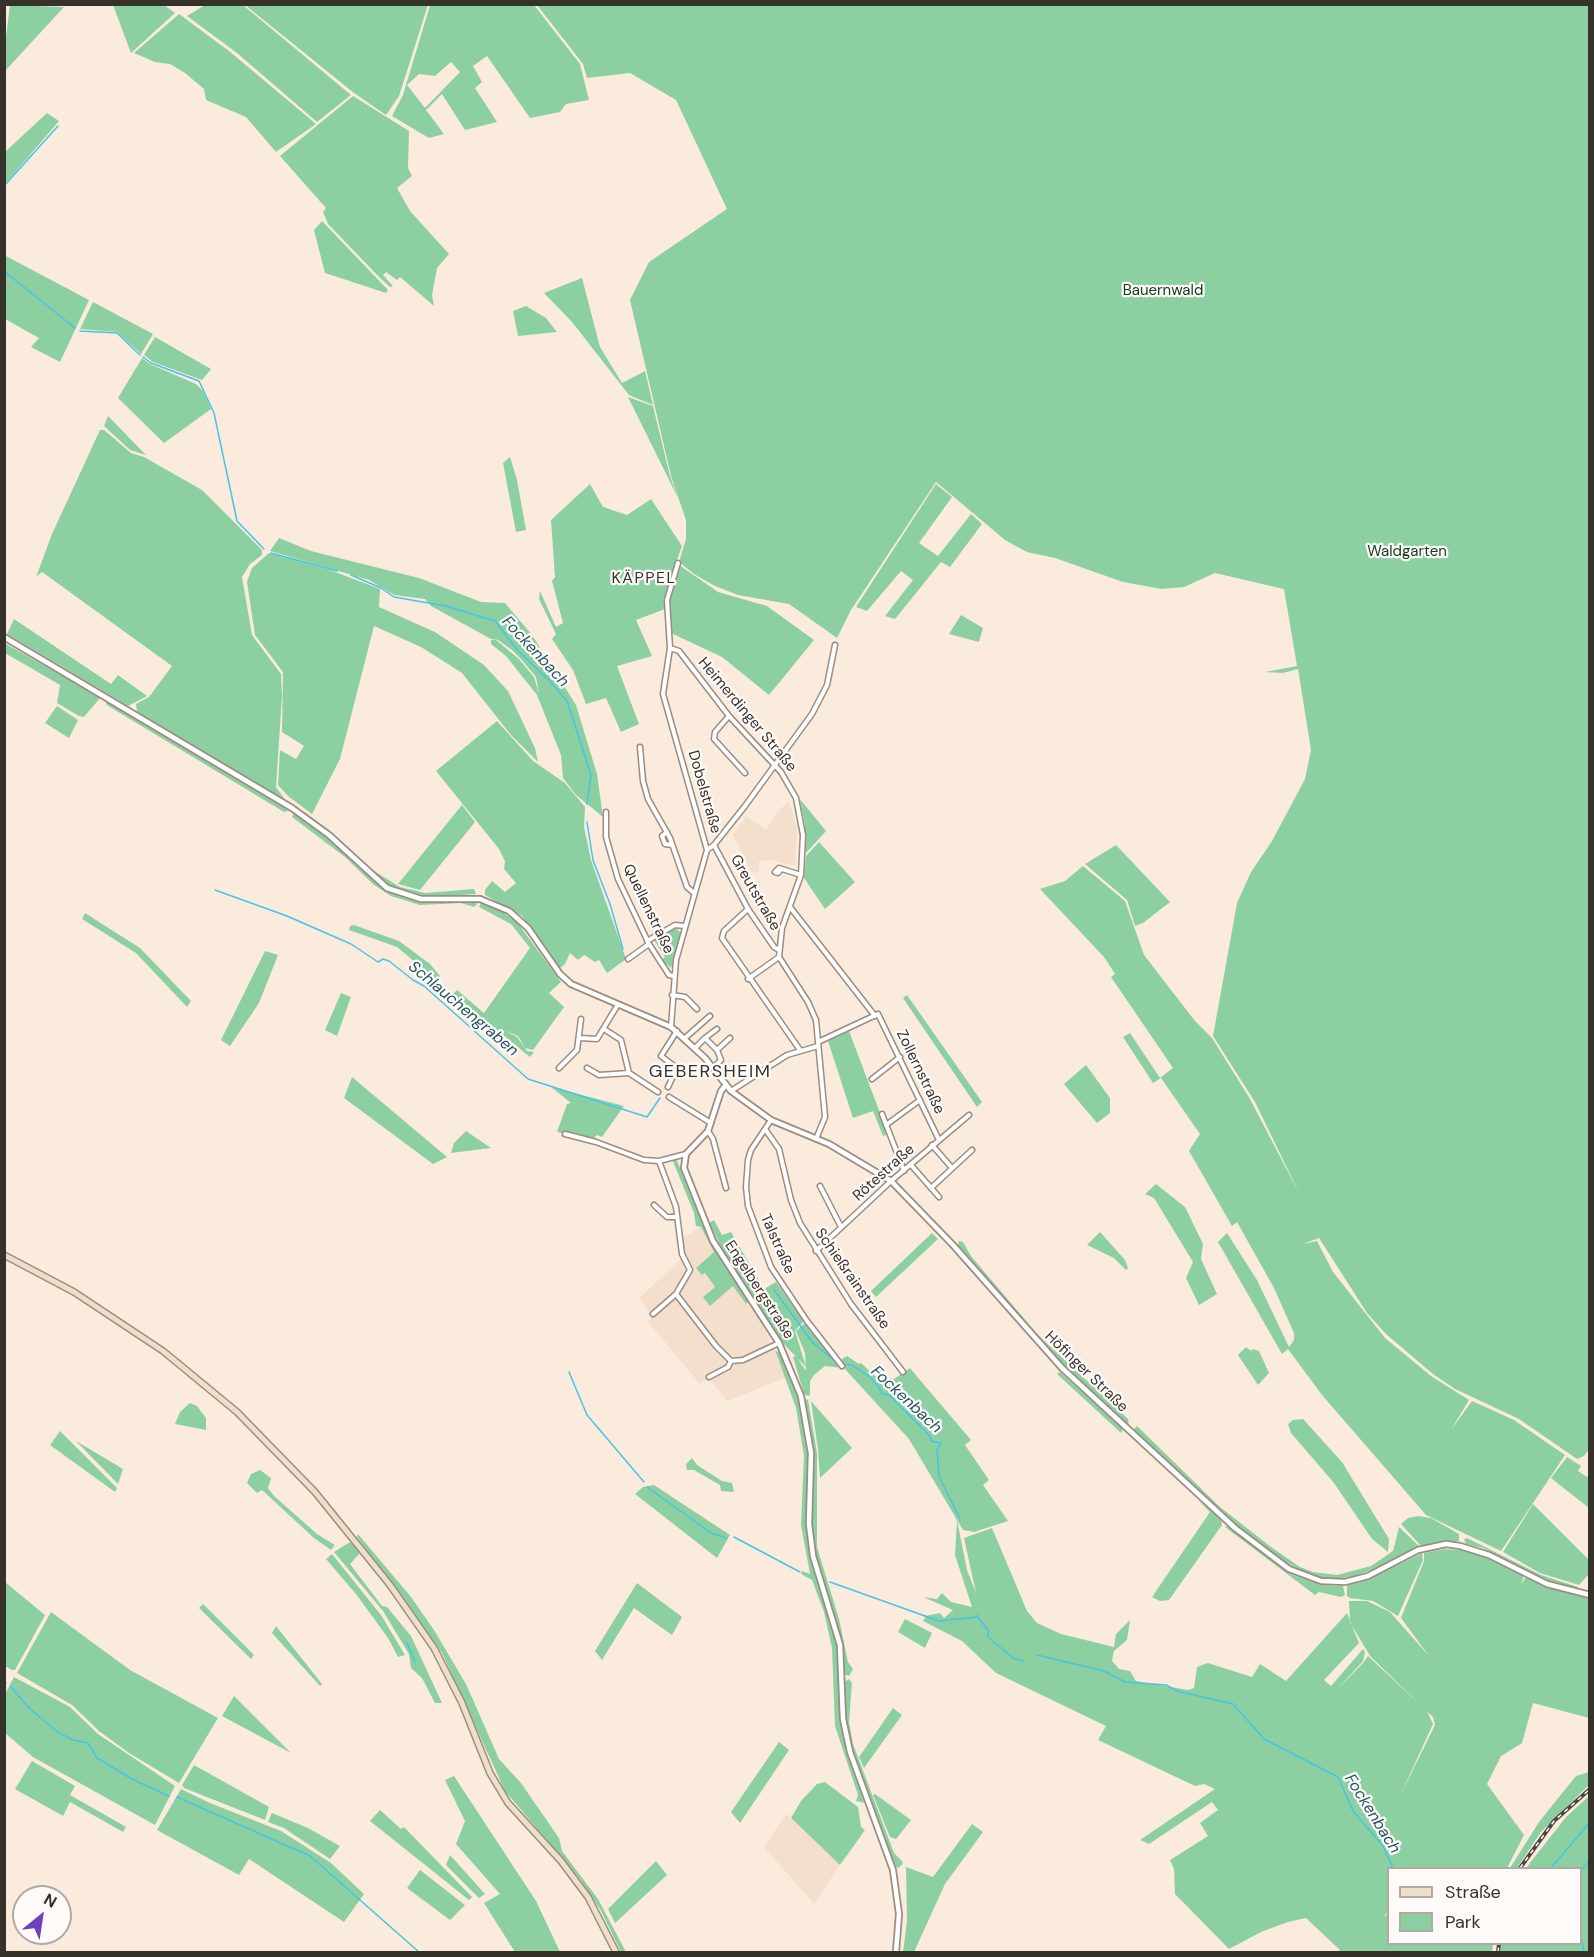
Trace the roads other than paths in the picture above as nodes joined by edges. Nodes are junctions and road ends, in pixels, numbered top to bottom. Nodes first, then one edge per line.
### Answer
1 (678, 563) dead end
2 (4, 637) edge
3 (835, 645) dead end
4 (670, 648) junction
5 (729, 716) junction
6 (640, 747) dead end
7 (775, 765) junction
8 (745, 773) dead end
9 (606, 812) dead end
10 (714, 846) junction
11 (707, 850) junction
12 (782, 869) dead end
13 (801, 875) junction
14 (694, 893) junction
15 (789, 906) junction
16 (748, 909) junction
17 (685, 926) junction
18 (648, 943) junction
19 (779, 950) junction
20 (779, 957) junction
21 (628, 959) dead end
22 (673, 976) junction
23 (748, 979) junction
24 (672, 995) junction
25 (617, 1006) junction
26 (697, 1009) dead end
27 (876, 1015) junction
28 (710, 1016) dead end
29 (581, 1019) dead end
30 (671, 1027) junction
31 (604, 1029) junction
32 (717, 1029) dead end
33 (677, 1031) junction
34 (580, 1038) junction
35 (685, 1038) junction
36 (705, 1038) junction
37 (730, 1038) dead end
38 (818, 1044) junction
39 (695, 1048) junction
40 (717, 1050) junction
41 (800, 1050) junction
42 (900, 1057) junction
43 (559, 1068) dead end
44 (587, 1068) dead end
45 (714, 1068) junction
46 (629, 1073) junction
47 (872, 1079) dead end
48 (725, 1086) junction
49 (668, 1088) dead end
50 (731, 1091) junction
51 (658, 1092) dead end
52 (669, 1097) dead end
53 (920, 1100) junction
54 (882, 1114) dead end
55 (969, 1115) dead end
56 (771, 1120) junction
57 (712, 1123) junction
58 (886, 1125) junction
59 (765, 1129) junction
60 (708, 1131) junction
61 (565, 1134) dead end
62 (816, 1139) junction
63 (939, 1140) junction
64 (932, 1146) junction
65 (972, 1150) dead end
66 (686, 1154) junction
67 (659, 1161) junction
68 (911, 1165) junction
69 (952, 1168) junction
70 (903, 1171) junction
71 (891, 1181) junction
72 (820, 1186) dead end
73 (726, 1188) dead end
74 (931, 1188) junction
75 (939, 1197) dead end
76 (654, 1204) dead end
77 (676, 1217) junction
78 (841, 1227) junction
79 (816, 1251) junction
80 (4, 1255) edge
81 (676, 1294) junction
82 (653, 1314) dead end
83 (779, 1343) junction
84 (731, 1361) junction
85 (840, 1364) dead end
86 (903, 1372) dead end
87 (709, 1377) dead end
88 (1590, 1595) edge
89 (616, 1953) edge
90 (896, 1953) edge

1 - 4 street, Dobelstraße
2 - 25 street, Höfinger Straße
3 - 7 street
4 - 5 street, Heimerdinger Straße
4 - 11 street, Dobelstraße
5 - 7 street, Heimerdinger Straße
5 - 8 street
6 - 14 street
7 - 10 street
7 - 13 street, Heimerdinger Straße
9 - 18 street, Quellenstraße
10 - 11 street
10 - 16 street, Greutstraße
11 - 14 street, Dobelstraße
12 - 13 street
13 - 15 street, Heimerdinger Straße
14 - 17 street, Dobelstraße
15 - 19 street, Heimerdinger Straße
15 - 27 street, Zollernstraße
16 - 19 street, Greutstraße
16 - 23 street
17 - 18 street
17 - 22 street, Dobelstraße
18 - 21 street
18 - 22 street, Quellenstraße
19 - 20 street, Heimerdinger Straße
20 - 23 street
20 - 38 street
22 - 24 street, Dobelstraße
23 - 41 street
24 - 26 street
24 - 30 street, Dobelstraße
25 - 30 street, Höfinger Straße
25 - 31 street
27 - 38 street
27 - 42 street, Zollernstraße
28 - 35 street
29 - 34 street
30 - 33 street, Höfinger Straße
31 - 34 street
31 - 46 street
32 - 36 street
33 - 35 street, Höfinger Straße
33 - 49 street
34 - 43 street
35 - 39 street, Höfinger Straße
36 - 39 street
36 - 40 street
37 - 40 street
38 - 41 street
38 - 62 street
39 - 45 street, Höfinger Straße
40 - 45 street
41 - 50 street
42 - 47 street
42 - 53 street, Zollernstraße
44 - 46 street
45 - 48 street, Höfinger Straße
46 - 51 street
48 - 50 street, Höfinger Straße
48 - 57 street
50 - 56 street, Höfinger Straße
52 - 57 street
53 - 58 street
53 - 63 street, Zollernstraße
54 - 58 street
55 - 63 street, Rötestraße
56 - 59 street, Talstraße
56 - 62 street, Höfinger Straße
57 - 60 street
58 - 70 street
59 - 79 street, Schießrainstraße
59 - 85 street, Talstraße
60 - 66 street
60 - 73 street
61 - 67 street
62 - 71 street, Höfinger Straße
63 - 64 street, Rötestraße
64 - 68 street, Rötestraße
64 - 69 street
65 - 69 street
66 - 67 street
66 - 83 street, Engelbergstraße
67 - 77 street
68 - 70 street, Rötestraße
68 - 74 street
69 - 74 street
70 - 71 street, Rötestraße
71 - 78 street, Rötestraße
71 - 88 street, Höfinger Straße
72 - 78 street
74 - 75 street
76 - 77 street
77 - 81 street
78 - 79 street, Rötestraße
79 - 86 street, Schießrainstraße
80 - 89 main road
81 - 82 street
81 - 84 street
83 - 84 street
83 - 90 street, Engelbergstraße
84 - 87 street

